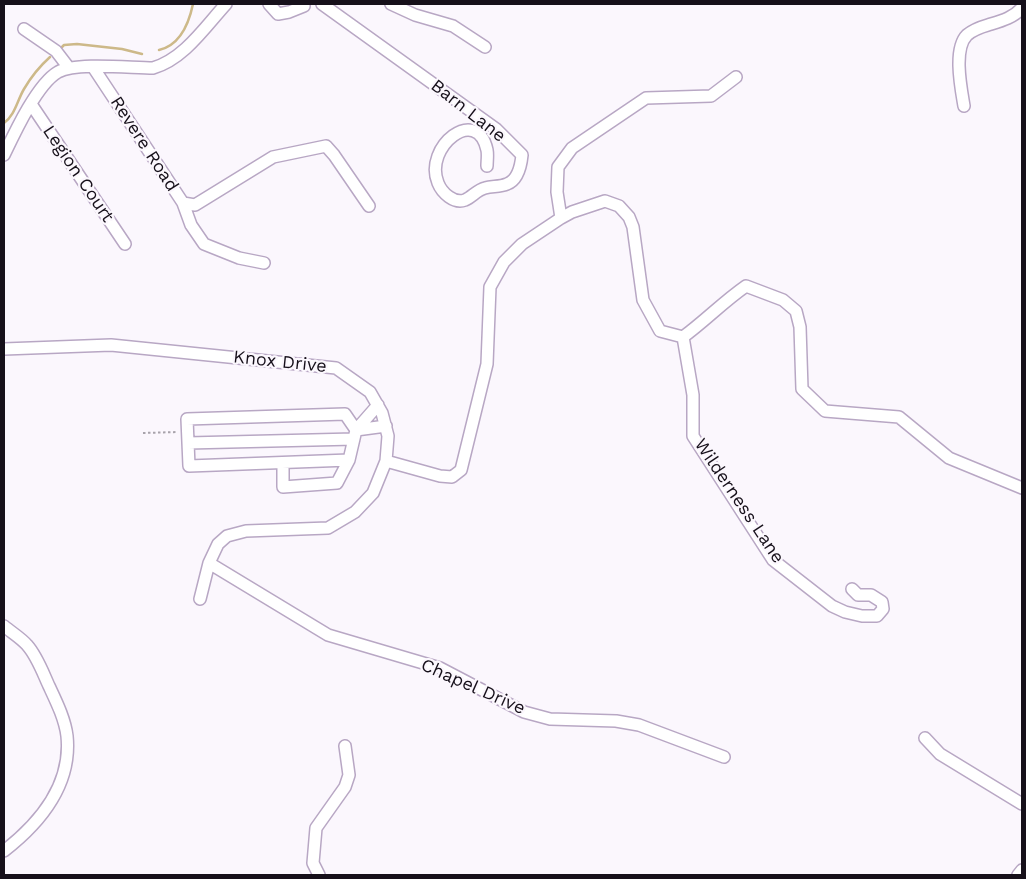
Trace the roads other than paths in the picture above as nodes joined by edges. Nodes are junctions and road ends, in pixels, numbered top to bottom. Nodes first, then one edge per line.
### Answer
1 (226, 4) edge
2 (269, 4) edge
3 (322, 4) edge
4 (391, 4) edge
5 (304, 6) dead end
6 (1022, 8) edge
7 (24, 29) dead end
8 (485, 47) dead end
9 (94, 67) junction
10 (69, 68) junction
11 (736, 77) dead end
12 (31, 104) junction
13 (964, 106) dead end
14 (4, 155) edge
15 (487, 166) dead end
16 (183, 203) junction
17 (368, 206) dead end
18 (561, 218) junction
19 (125, 244) dead end
20 (264, 262) dead end
21 (683, 337) junction
22 (4, 349) edge
23 (378, 405) junction
24 (386, 426) junction
25 (355, 435) junction
26 (188, 438) junction
27 (349, 460) junction
28 (386, 461) junction
29 (283, 463) junction
30 (1022, 488) edge
31 (209, 563) junction
32 (852, 589) dead end
33 (200, 599) dead end
34 (4, 626) edge
35 (924, 738) dead end
36 (345, 746) dead end
37 (724, 757) dead end
38 (1022, 804) edge
39 (4, 851) edge
40 (1022, 870) edge
41 (319, 875) edge
42 (1018, 875) edge

1 - 9 street
2 - 5 street
3 - 15 street, Barn Lane
4 - 8 street
6 - 13 street
7 - 10 street
9 - 10 street
9 - 16 street, Revere Road
10 - 12 street
11 - 18 street
12 - 14 street
12 - 19 street, Legion Court
16 - 17 street, Revere Road
16 - 20 street
18 - 21 street
18 - 28 street
21 - 30 street
21 - 32 street, Wilderness Lane
22 - 23 street, Knox Drive
23 - 24 street, Knox Drive
23 - 25 street
24 - 25 street
24 - 28 street, Knox Drive
25 - 26 street
25 - 26 street
25 - 27 street
26 - 29 street
27 - 29 street
27 - 29 street
28 - 31 street, Knox Drive
31 - 33 street
31 - 37 street, Chapel Drive
34 - 39 street
35 - 38 street
36 - 41 street
40 - 42 street

